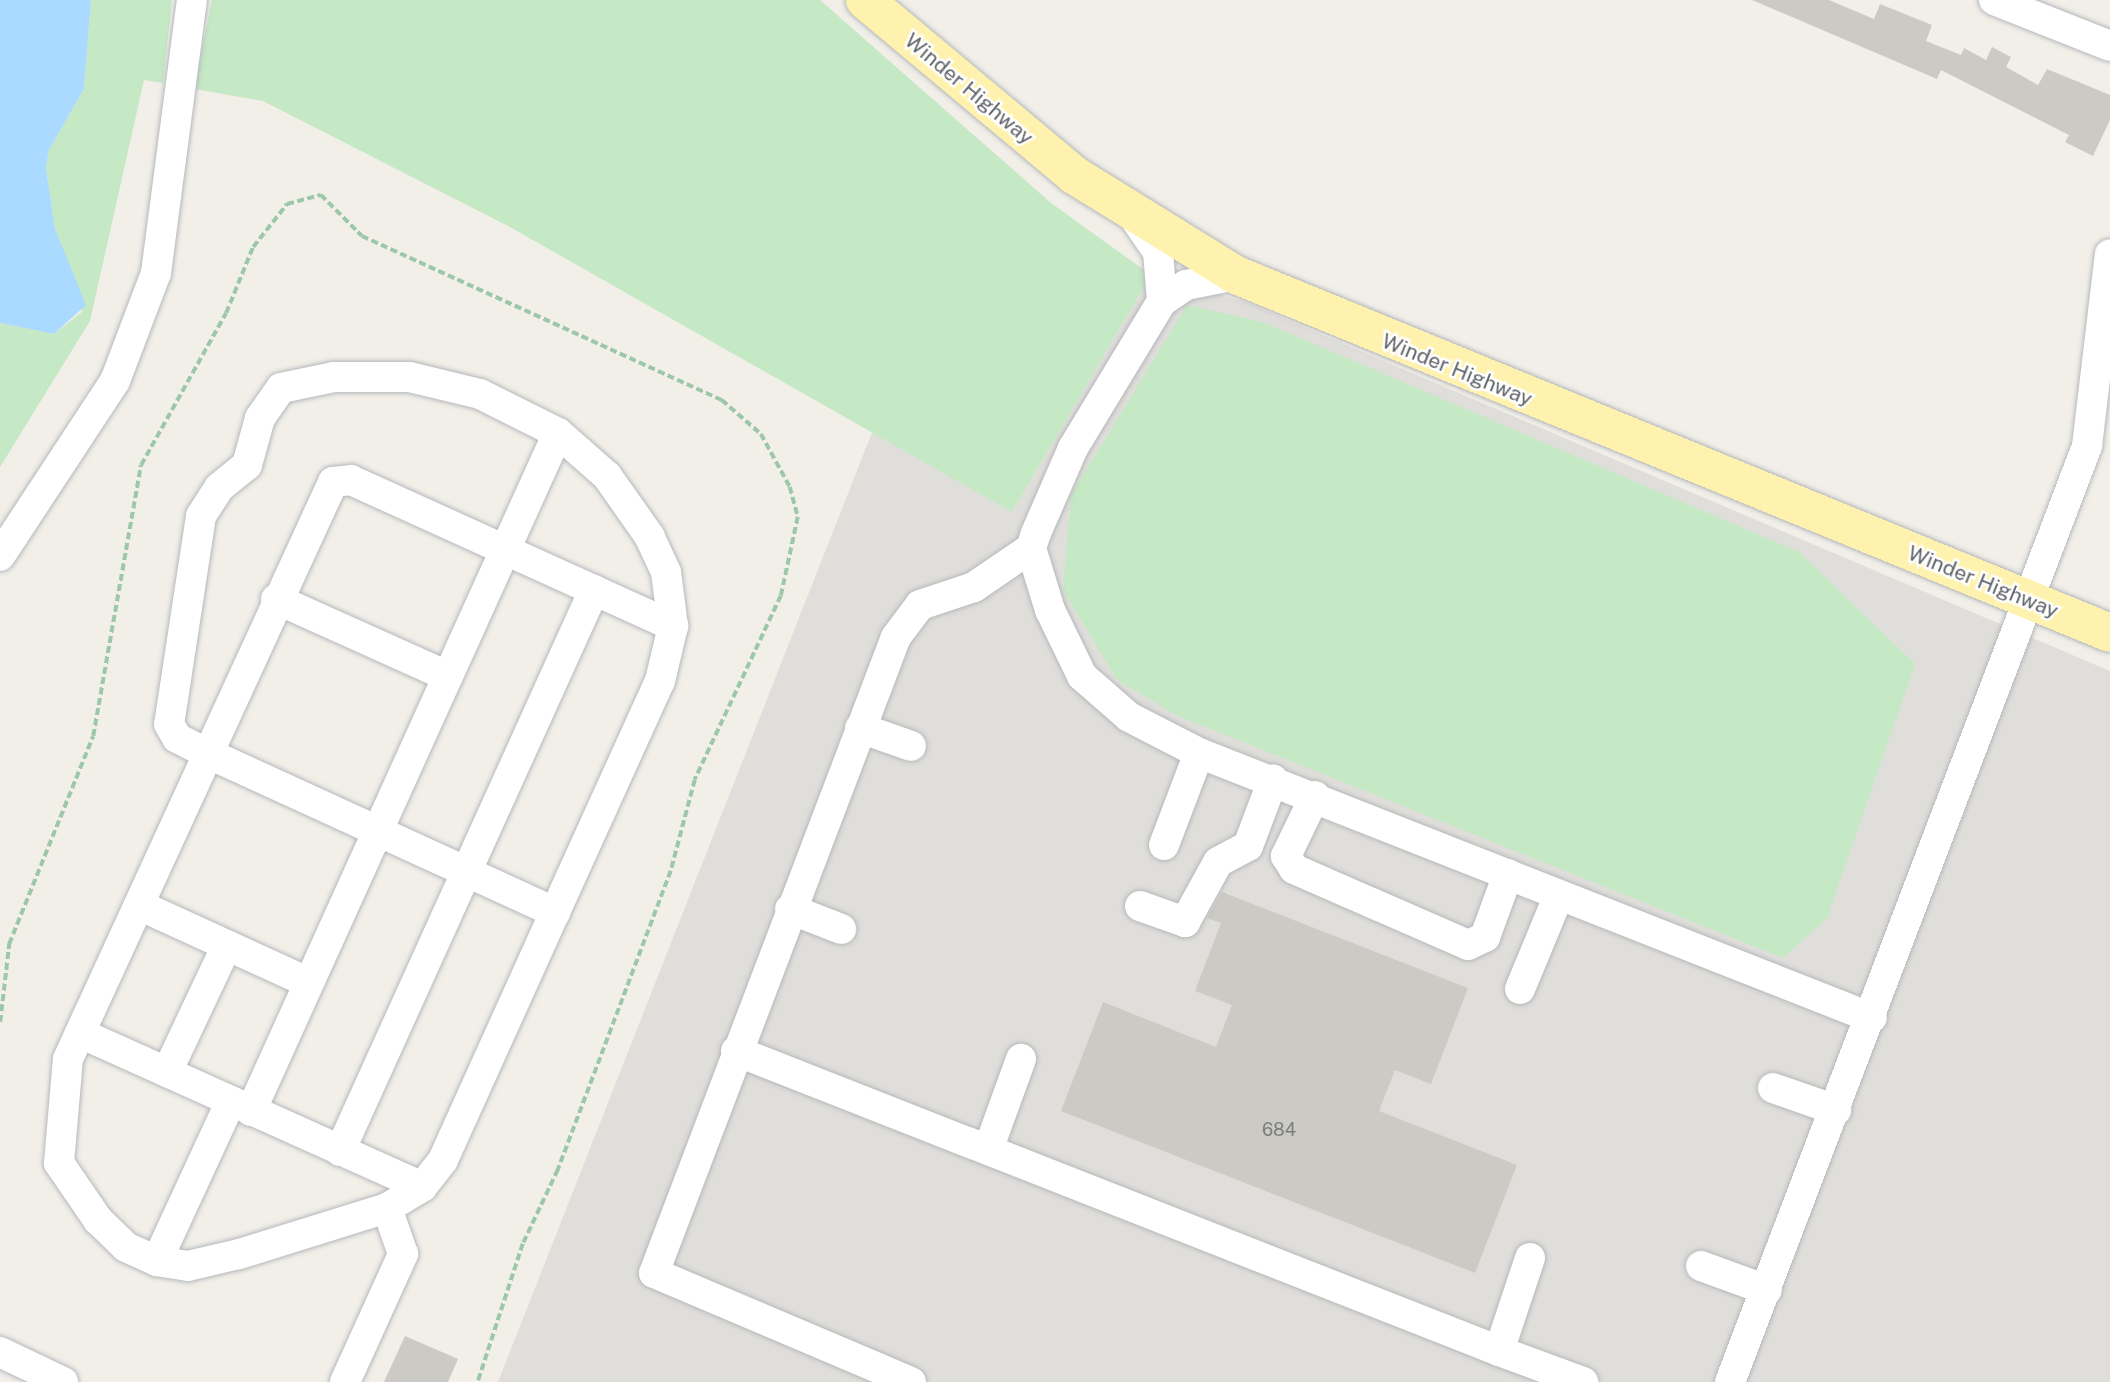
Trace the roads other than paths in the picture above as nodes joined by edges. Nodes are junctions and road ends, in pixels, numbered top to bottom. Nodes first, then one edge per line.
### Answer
1 (192, 0) edge
2 (864, 0) edge
3 (1994, 0) edge
4 (2110, 46) edge
5 (1132, 214) junction
6 (2110, 254) edge
7 (1236, 275) junction
8 (1162, 302) junction
9 (558, 433) junction
10 (1031, 548) junction
11 (506, 549) junction
12 (0, 556) edge
13 (594, 590) junction
14 (276, 599) junction
15 (2032, 601) junction
16 (673, 626) junction
17 (2110, 633) edge
18 (447, 676) junction
19 (860, 728) junction
20 (911, 746) dead end
21 (207, 753) junction
22 (1199, 753) junction
23 (1273, 780) junction
24 (1315, 796) junction
25 (377, 830) junction
26 (1164, 845) dead end
27 (466, 872) junction
28 (1508, 874) junction
29 (1559, 895) junction
30 (139, 905) junction
31 (1140, 906) dead end
32 (790, 909) junction
33 (555, 912) junction
34 (841, 929) dead end
35 (227, 945) junction
36 (307, 982) junction
37 (1520, 989) dead end
38 (1872, 1018) junction
39 (80, 1033) junction
40 (736, 1051) junction
41 (1021, 1059) dead end
42 (167, 1072) junction
43 (1773, 1087) dead end
44 (241, 1106) junction
45 (1836, 1110) junction
46 (988, 1150) junction
47 (340, 1151) junction
48 (422, 1187) junction
49 (387, 1208) junction
50 (1530, 1258) dead end
51 (157, 1261) junction
52 (1701, 1266) dead end
53 (1767, 1290) junction
54 (1499, 1351) junction
55 (0, 1354) edge
56 (63, 1382) edge
57 (345, 1382) edge
58 (911, 1382) edge
59 (1583, 1382) edge
60 (1730, 1382) edge

1 - 12 street
2 - 5 main road, Winder Highway
3 - 4 street
5 - 7 main road, Winder Highway
5 - 8 street
6 - 15 street
7 - 8 street
7 - 15 main road, Winder Highway
8 - 10 street
9 - 11 street
9 - 16 street
9 - 21 street
10 - 19 street
10 - 22 street
11 - 13 street
11 - 14 street
11 - 18 street
13 - 16 street
13 - 27 street
14 - 18 street
14 - 21 street
15 - 17 main road, Winder Highway
15 - 38 street
16 - 33 street
18 - 25 street
19 - 20 street
19 - 32 street
21 - 25 street
21 - 30 street
22 - 23 street
22 - 26 street
23 - 24 street
23 - 31 street
24 - 28 street
24 - 28 street
25 - 27 street
25 - 36 street
27 - 33 street
27 - 47 street
28 - 29 street
29 - 37 street
29 - 38 street
30 - 35 street
30 - 39 street
32 - 34 street
32 - 40 street
33 - 48 street
35 - 36 street
35 - 42 street
36 - 44 street
38 - 45 street
39 - 42 street
39 - 51 street
40 - 46 street
40 - 58 street
41 - 46 street
42 - 44 street
43 - 45 street
44 - 47 street
44 - 51 street
45 - 53 street
46 - 54 street
47 - 48 street
48 - 49 street
49 - 51 street
49 - 57 street
50 - 54 street
52 - 53 street
53 - 60 street
54 - 59 street
55 - 56 street

